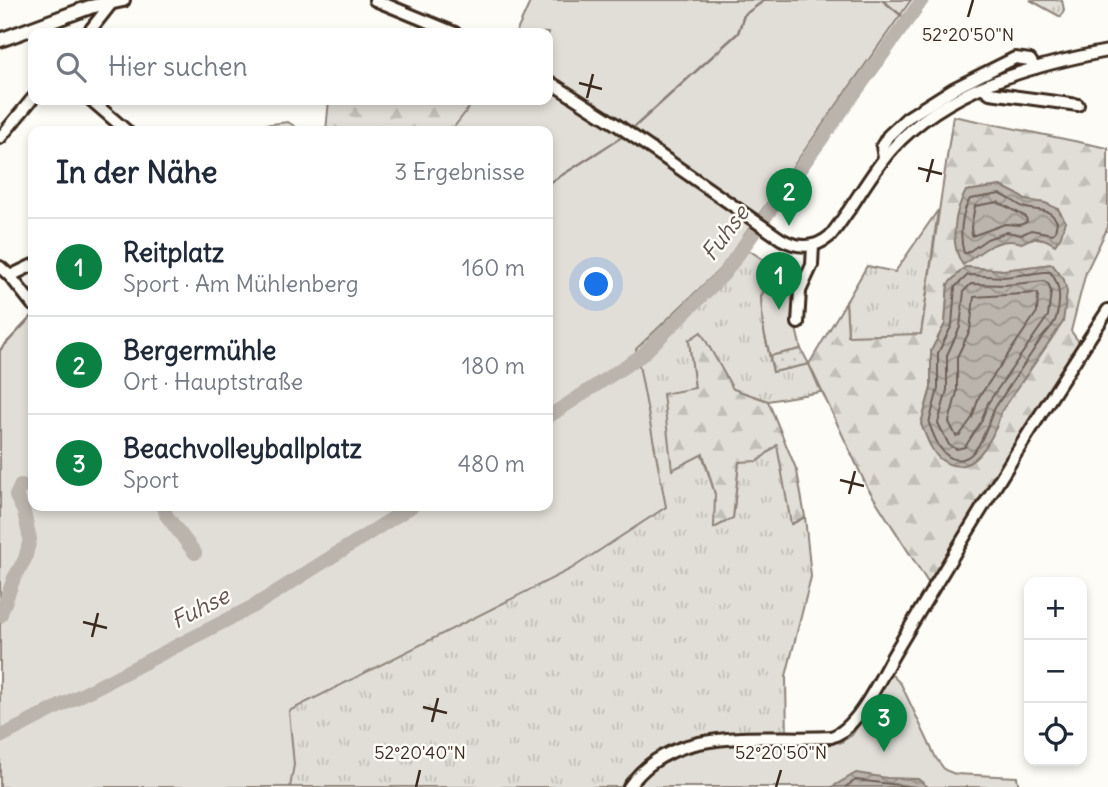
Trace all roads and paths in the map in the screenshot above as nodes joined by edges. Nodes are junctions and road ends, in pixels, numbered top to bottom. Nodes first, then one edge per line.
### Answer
1 (117, 0) edge
2 (375, 0) edge
3 (33, 28) edge
4 (92, 28) edge
5 (443, 28) edge
6 (28, 30) edge
7 (0, 40) edge
8 (1108, 51) edge
9 (1035, 68) junction
10 (553, 84) edge
11 (982, 87) junction
12 (28, 104) edge
13 (97, 105) edge
14 (1078, 105) dead end
15 (121, 126) edge
16 (0, 138) edge
17 (884, 158) junction
18 (813, 245) junction
19 (0, 267) edge
20 (28, 267) edge
21 (10, 276) junction
22 (28, 299) edge
23 (1108, 310) edge
24 (798, 323) dead end
25 (629, 787) edge

1 - 3 main road
1 - 4 street
2 - 5 street
6 - 7 main road
8 - 9 street
9 - 11 street
9 - 17 street
10 - 18 street
11 - 14 street
11 - 17 street
12 - 16 street
13 - 15 street
17 - 18 street
18 - 24 street
19 - 21 street
20 - 21 street
21 - 22 street
23 - 25 street

